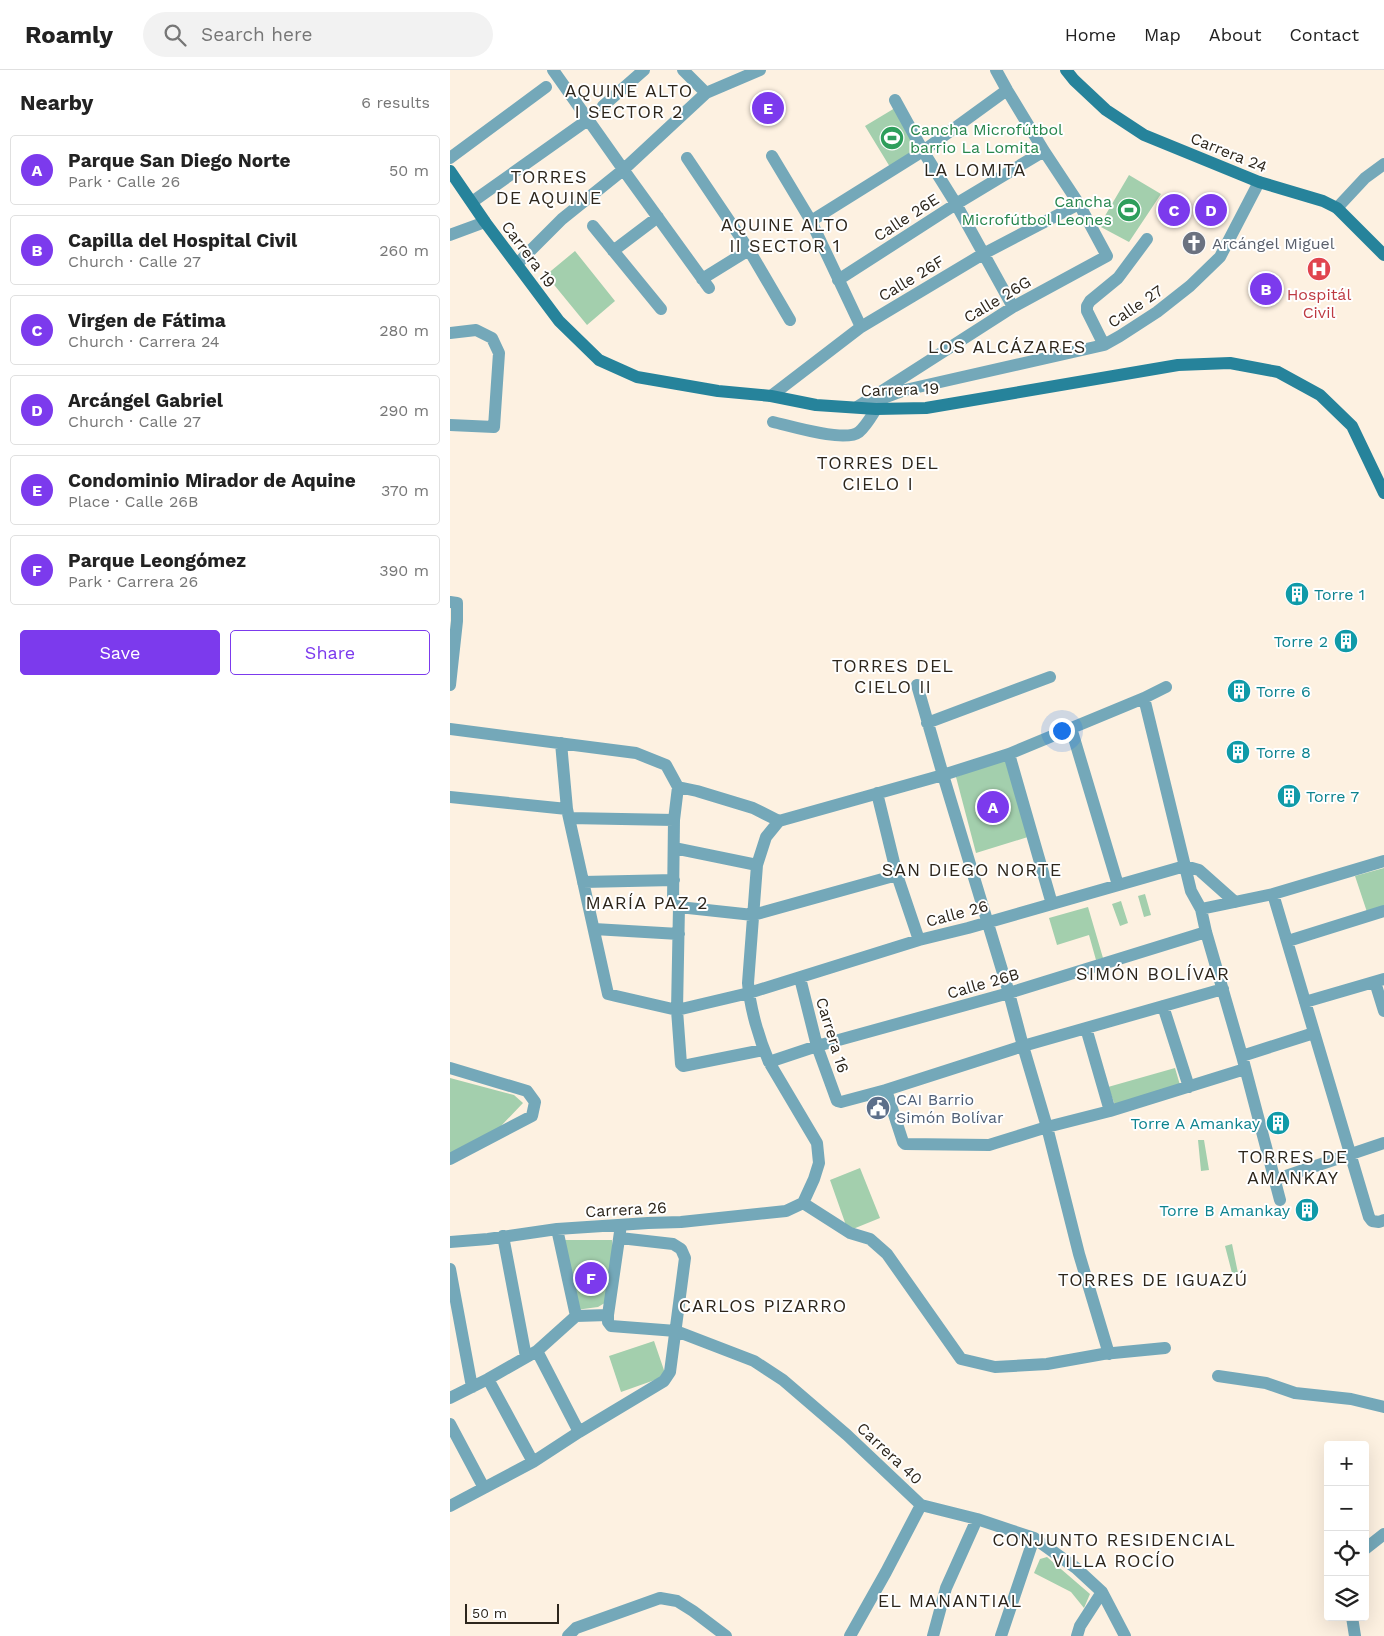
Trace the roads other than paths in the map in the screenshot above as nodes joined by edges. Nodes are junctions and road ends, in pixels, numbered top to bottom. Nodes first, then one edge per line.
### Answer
1 (553, 70) edge
2 (644, 70) edge
3 (683, 70) edge
4 (760, 70) edge
5 (996, 70) edge
6 (1066, 70) edge
7 (546, 87) dead end
8 (1007, 90) junction
9 (706, 93) junction
10 (895, 100) dead end
11 (603, 106) dead end
12 (588, 119) junction
13 (923, 151) junction
14 (1044, 151) junction
15 (772, 156) dead end
16 (450, 158) edge
17 (686, 158) dead end
18 (1384, 164) edge
19 (623, 170) junction
20 (450, 172) edge
21 (1259, 182) junction
22 (472, 202) junction
23 (956, 204) junction
24 (1079, 204) junction
25 (1337, 208) junction
26 (658, 217) junction
27 (811, 221) junction
28 (485, 222) junction
29 (593, 226) dead end
30 (450, 236) edge
31 (1148, 239) dead end
32 (749, 250) junction
33 (613, 251) junction
34 (983, 254) junction
35 (1384, 255) edge
36 (517, 264) junction
37 (838, 280) junction
38 (1013, 307) junction
39 (660, 309) dead end
40 (790, 320) dead end
41 (861, 327) junction
42 (450, 333) edge
43 (1104, 345) junction
44 (771, 396) junction
45 (857, 407) junction
46 (876, 409) junction
47 (773, 422) dead end
48 (450, 425) edge
49 (1384, 493) edge
50 (450, 602) edge
51 (1050, 677) dead end
52 (450, 685) edge
53 (917, 685) dead end
54 (1166, 687) dead end
55 (1144, 698) junction
56 (928, 723) junction
57 (1072, 728) junction
58 (450, 729) edge
59 (561, 742) junction
60 (1009, 754) junction
61 (943, 775) junction
62 (678, 787) junction
63 (877, 793) junction
64 (450, 797) edge
65 (568, 814) junction
66 (674, 820) junction
67 (779, 821) junction
68 (674, 848) junction
69 (1384, 861) edge
70 (757, 865) junction
71 (1185, 866) junction
72 (897, 875) junction
73 (674, 880) junction
74 (583, 882) junction
75 (1118, 885) junction
76 (1273, 894) junction
77 (1235, 902) junction
78 (1052, 904) junction
79 (679, 907) junction
80 (1201, 909) junction
81 (1384, 912) edge
82 (753, 916) junction
83 (988, 922) junction
84 (594, 930) junction
85 (1206, 932) junction
86 (679, 934) junction
87 (919, 940) junction
88 (1288, 941) junction
89 (800, 978) junction
90 (1380, 981) edge
91 (1223, 989) junction
92 (749, 993) junction
93 (1009, 993) junction
94 (1305, 1002) junction
95 (1162, 1006) junction
96 (677, 1010) junction
97 (1384, 1011) edge
98 (1086, 1028) junction
99 (1314, 1033) junction
100 (817, 1046) junction
101 (1023, 1046) junction
102 (763, 1050) junction
103 (1242, 1056) junction
104 (769, 1062) junction
105 (450, 1068) edge
106 (1245, 1069) junction
107 (1188, 1087) junction
108 (886, 1090) junction
109 (1110, 1111) junction
110 (1047, 1127) junction
111 (1384, 1143) edge
112 (1350, 1154) junction
113 (450, 1159) edge
114 (1274, 1180) junction
115 (1280, 1200) dead end
116 (803, 1203) junction
117 (1384, 1220) edge
118 (622, 1225) junction
119 (557, 1229) junction
120 (503, 1236) junction
121 (620, 1238) junction
122 (450, 1242) edge
123 (450, 1269) edge
124 (576, 1316) junction
125 (609, 1320) junction
126 (676, 1331) junction
127 (1165, 1348) dead end
128 (531, 1354) junction
129 (1109, 1354) junction
130 (1218, 1376) dead end
131 (488, 1379) junction
132 (472, 1387) junction
133 (450, 1398) edge
134 (1384, 1407) edge
135 (450, 1424) edge
136 (579, 1432) junction
137 (533, 1462) junction
138 (484, 1488) junction
139 (921, 1505) junction
140 (450, 1506) edge
141 (977, 1519) junction
142 (1384, 1534) edge
143 (1034, 1538) junction
144 (1369, 1546) edge
145 (1102, 1592) junction
146 (1353, 1621) edge
147 (568, 1636) edge
148 (726, 1636) edge
149 (850, 1636) edge
150 (933, 1636) edge
151 (1002, 1636) edge
152 (1077, 1636) edge
153 (1125, 1636) edge
154 (1355, 1636) edge

1 - 12 street
2 - 11 street
3 - 9 street
4 - 9 street
5 - 8 street
6 - 21 street, Carrera 24
7 - 16 street
8 - 13 street
8 - 14 street
9 - 19 street
10 - 13 street
12 - 19 street
12 - 22 street
13 - 23 street
13 - 27 street
14 - 23 street, Calle 26E
14 - 24 street
15 - 27 street
17 - 32 street
18 - 25 street
19 - 26 street
19 - 36 street
20 - 22 street, Carrera 19
21 - 25 street, Carrera 24
21 - 43 street, Calle 27
22 - 28 street, Carrera 19
23 - 34 street
23 - 37 street, Calle 26E
24 - 34 street, Calle 26F
24 - 38 street, Calle 26G
25 - 35 street, Carrera 24
26 - 32 street
26 - 33 street
27 - 37 street
28 - 30 street
28 - 36 street, Carrera 19
29 - 33 street
31 - 43 street
32 - 40 street
33 - 39 street
34 - 38 street
34 - 41 street, Calle 26F
36 - 44 street, Carrera 19
37 - 41 street
38 - 45 street, Calle 26G
41 - 44 street, Calle 26F
42 - 48 street
43 - 45 street, Calle 27
44 - 45 street, Carrera 19
45 - 46 street, Carrera 19
46 - 47 street
46 - 49 street, Carrera 19
50 - 52 street
51 - 56 street
53 - 56 street
54 - 55 street
55 - 57 street
55 - 71 street
56 - 61 street
57 - 60 street
57 - 75 street
58 - 59 street
59 - 62 street
59 - 65 street
60 - 61 street
60 - 78 street
61 - 63 street
61 - 83 street
62 - 66 street
62 - 67 street
63 - 67 street
63 - 72 street
64 - 65 street
65 - 66 street
65 - 74 street
66 - 68 street
67 - 70 street
68 - 70 street
68 - 73 street
69 - 76 street
70 - 82 street
71 - 75 street, Calle 26
71 - 77 street
71 - 80 street
72 - 82 street
72 - 87 street
73 - 74 street
73 - 79 street
74 - 84 street
75 - 78 street, Calle 26
76 - 77 street
76 - 88 street
77 - 80 street
78 - 83 street, Calle 26
79 - 82 street
79 - 86 street
80 - 85 street
81 - 88 street
82 - 92 street
83 - 87 street, Calle 26
83 - 93 street
84 - 86 street
84 - 96 street
85 - 91 street
85 - 93 street, Calle 26B
86 - 96 street
87 - 89 street, Calle 26
88 - 94 street
89 - 92 street, Calle 26
89 - 100 street, Carrera 16
90 - 94 street
90 - 97 street
91 - 95 street
91 - 103 street
92 - 96 street, Calle 26
92 - 102 street
93 - 100 street, Calle 26B
93 - 101 street
94 - 99 street
95 - 98 street
95 - 107 street
96 - 102 street
98 - 101 street
98 - 109 street
99 - 103 street
99 - 112 street
100 - 104 street, Calle 26B
100 - 108 street, Carrera 16
101 - 108 street
101 - 110 street
102 - 104 street
103 - 106 street
104 - 116 street
105 - 113 street
106 - 107 street
106 - 114 street
107 - 109 street
108 - 110 street
109 - 110 street
110 - 129 street
111 - 112 street
112 - 114 street
112 - 117 street
114 - 115 street
116 - 118 street, Carrera 26
116 - 129 street
118 - 119 street, Carrera 26
118 - 121 street
119 - 120 street, Carrera 26
119 - 124 street
120 - 122 street, Carrera 26
120 - 128 street
121 - 125 street
121 - 126 street
123 - 132 street
124 - 125 street, Carrera 40
124 - 128 street
125 - 126 street, Carrera 40
126 - 136 street
126 - 139 street, Carrera 40
127 - 129 street
128 - 131 street
128 - 136 street
130 - 134 street
131 - 132 street
131 - 137 street
132 - 133 street
135 - 138 street
136 - 137 street
137 - 138 street
138 - 140 street
139 - 141 street, Carrera 40
139 - 149 street
141 - 143 street, Carrera 40
141 - 150 street
142 - 144 street
143 - 145 street, Carrera 40
143 - 151 street
145 - 152 street
145 - 153 street, Carrera 40
146 - 154 street
147 - 148 street

